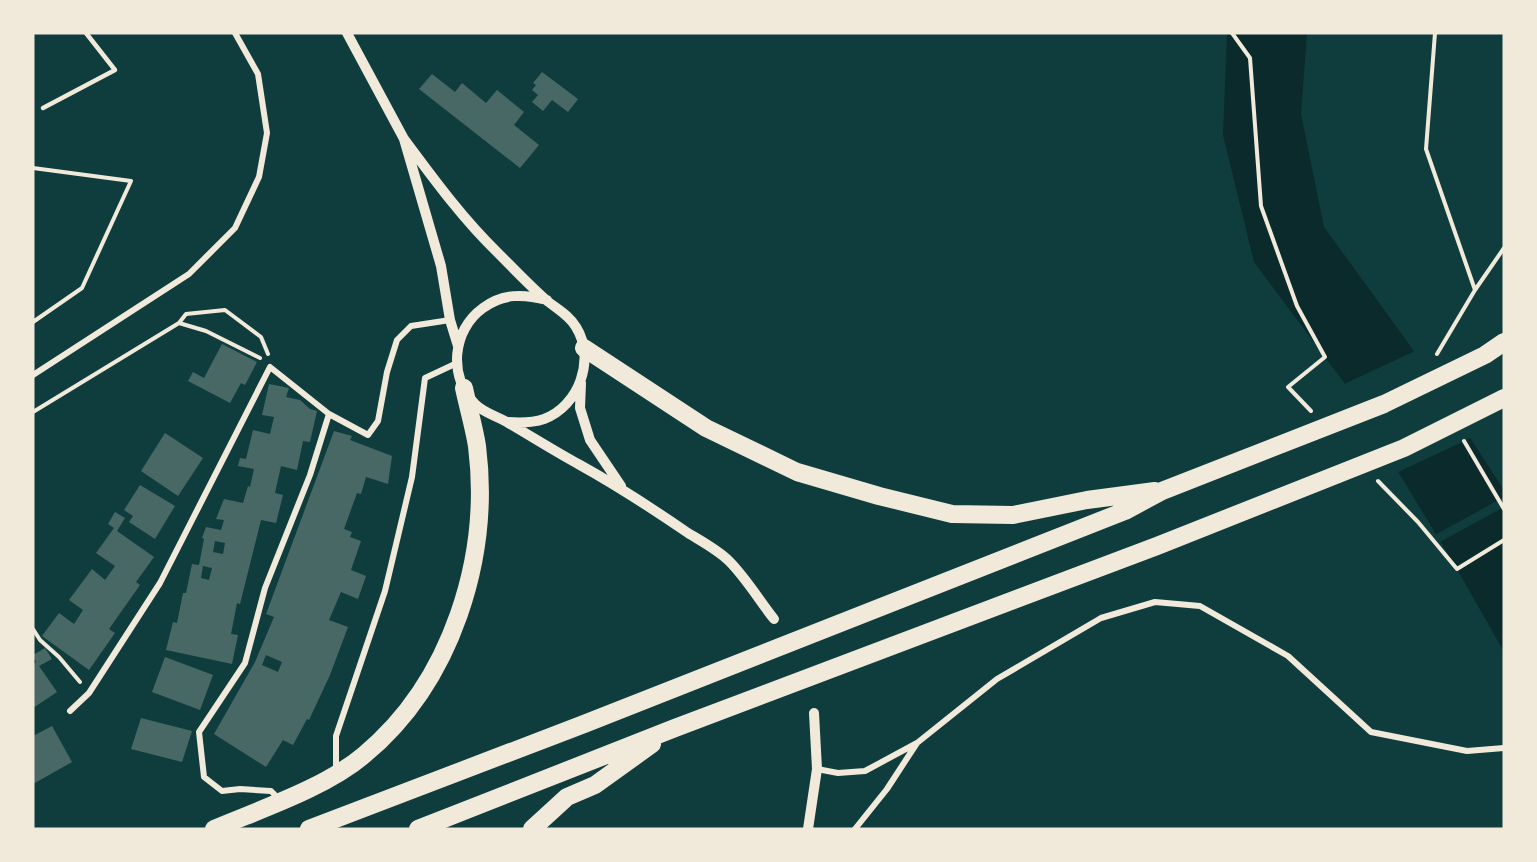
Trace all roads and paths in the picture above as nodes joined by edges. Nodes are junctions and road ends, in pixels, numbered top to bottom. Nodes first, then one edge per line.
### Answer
1 (86, 33) edge
2 (234, 33) edge
3 (347, 33) edge
4 (1232, 33) edge
5 (1435, 33) edge
6 (44, 108) dead end
7 (404, 139) junction
8 (33, 168) edge
9 (1504, 248) edge
10 (547, 300) junction
11 (450, 320) junction
12 (33, 322) edge
13 (179, 323) junction
14 (1504, 342) edge
15 (458, 346) junction
16 (584, 348) junction
17 (457, 363) junction
18 (270, 367) junction
19 (33, 375) edge
20 (582, 380) junction
21 (464, 388) junction
22 (1504, 398) edge
23 (33, 411) edge
24 (1312, 412) dead end
25 (328, 414) junction
26 (507, 422) junction
27 (1377, 480) dead end
28 (623, 488) junction
29 (1138, 499) junction
30 (1504, 540) edge
31 (774, 619) dead end
32 (33, 628) edge
33 (89, 693) junction
34 (70, 711) dead end
35 (814, 713) dead end
36 (675, 728) junction
37 (917, 743) junction
38 (1504, 748) edge
39 (817, 769) junction
40 (336, 774) junction
41 (281, 801) junction
42 (214, 829) edge
43 (309, 829) edge
44 (418, 829) edge
45 (532, 829) edge
46 (808, 829) edge
47 (855, 829) edge

1 - 6 lane
2 - 19 street
3 - 7 street
4 - 24 path
5 - 9 path
7 - 10 street
7 - 11 street
8 - 12 path
10 - 15 street
10 - 16 street
11 - 15 street
11 - 25 street
13 - 18 path
13 - 18 path
13 - 23 path
14 - 29 highway
15 - 17 street
16 - 20 street
16 - 29 highway
17 - 21 street
17 - 40 street
18 - 25 street
18 - 33 street
20 - 26 street
20 - 28 street
21 - 26 street
21 - 40 highway
22 - 36 highway
25 - 41 street
26 - 28 street
27 - 30 path
28 - 31 street
29 - 43 highway
32 - 33 path
33 - 34 street
35 - 39 street
36 - 44 highway
36 - 45 highway
37 - 38 street
37 - 39 street
37 - 47 street
39 - 46 street
40 - 41 highway
41 - 42 highway

